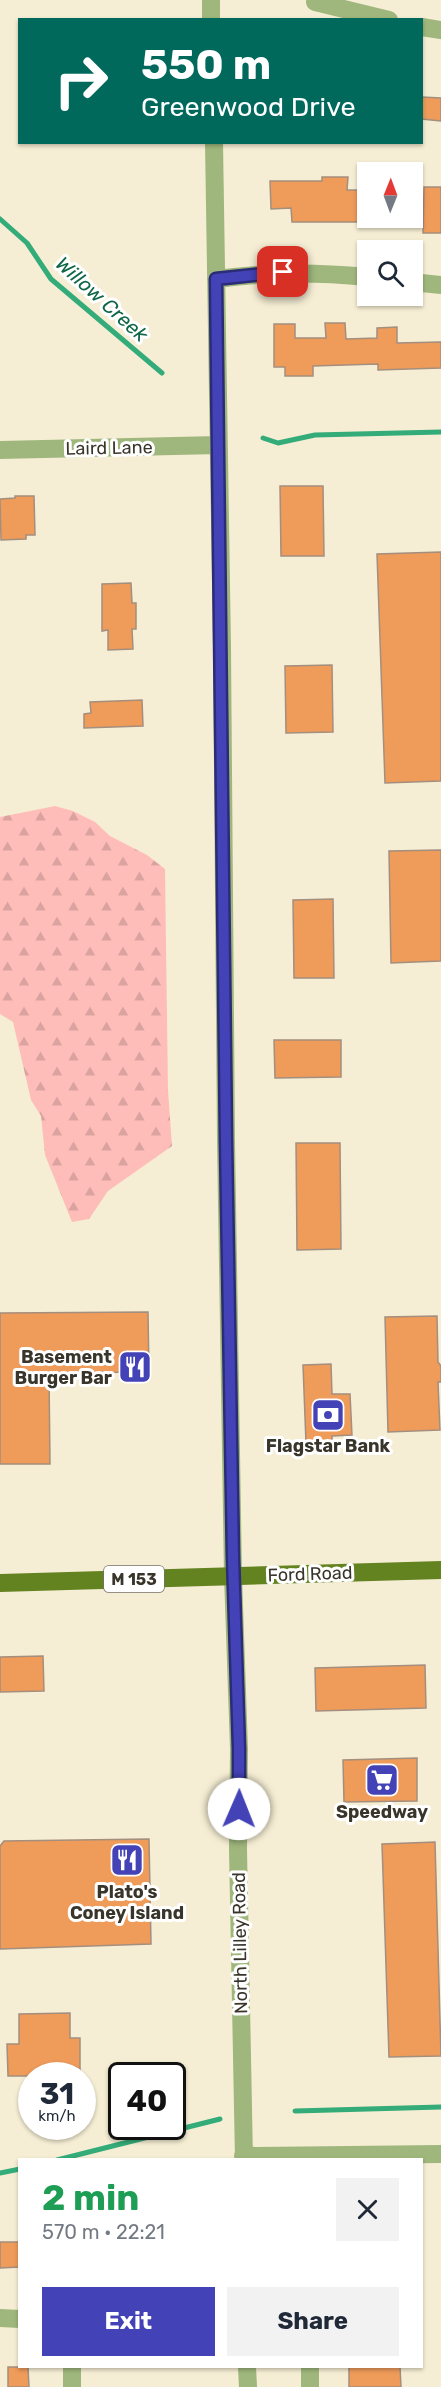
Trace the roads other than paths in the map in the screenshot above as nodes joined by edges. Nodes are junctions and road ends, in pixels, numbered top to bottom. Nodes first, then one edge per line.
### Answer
1 (211, 0) edge
2 (315, 2) dead end
3 (211, 18) edge
4 (381, 18) edge
5 (423, 27) edge
6 (441, 30) edge
7 (214, 144) edge
8 (357, 276) edge
9 (216, 279) junction
10 (423, 283) edge
11 (441, 285) edge
12 (218, 445) junction
13 (0, 450) edge
14 (441, 1570) edge
15 (234, 1576) junction
16 (0, 1583) edge
17 (441, 2154) edge
18 (243, 2158) edge
19 (310, 2158) edge
20 (0, 2318) edge
21 (18, 2319) edge
22 (72, 2368) edge
23 (247, 2368) edge
24 (310, 2368) edge
25 (72, 2387) edge
26 (248, 2387) edge
27 (310, 2387) edge

1 - 3 street
2 - 4 street
5 - 6 street
7 - 9 street, North Lilley Road
8 - 9 street
9 - 12 street, North Lilley Road
10 - 11 street
12 - 13 street, Laird Lane
12 - 15 street, North Lilley Road
14 - 15 main road, Ford Road / M 153
15 - 16 main road, Ford Road / M 153
15 - 18 street, North Lilley Road
17 - 19 street
18 - 19 street
20 - 21 street
22 - 25 street
23 - 26 street
24 - 27 street

